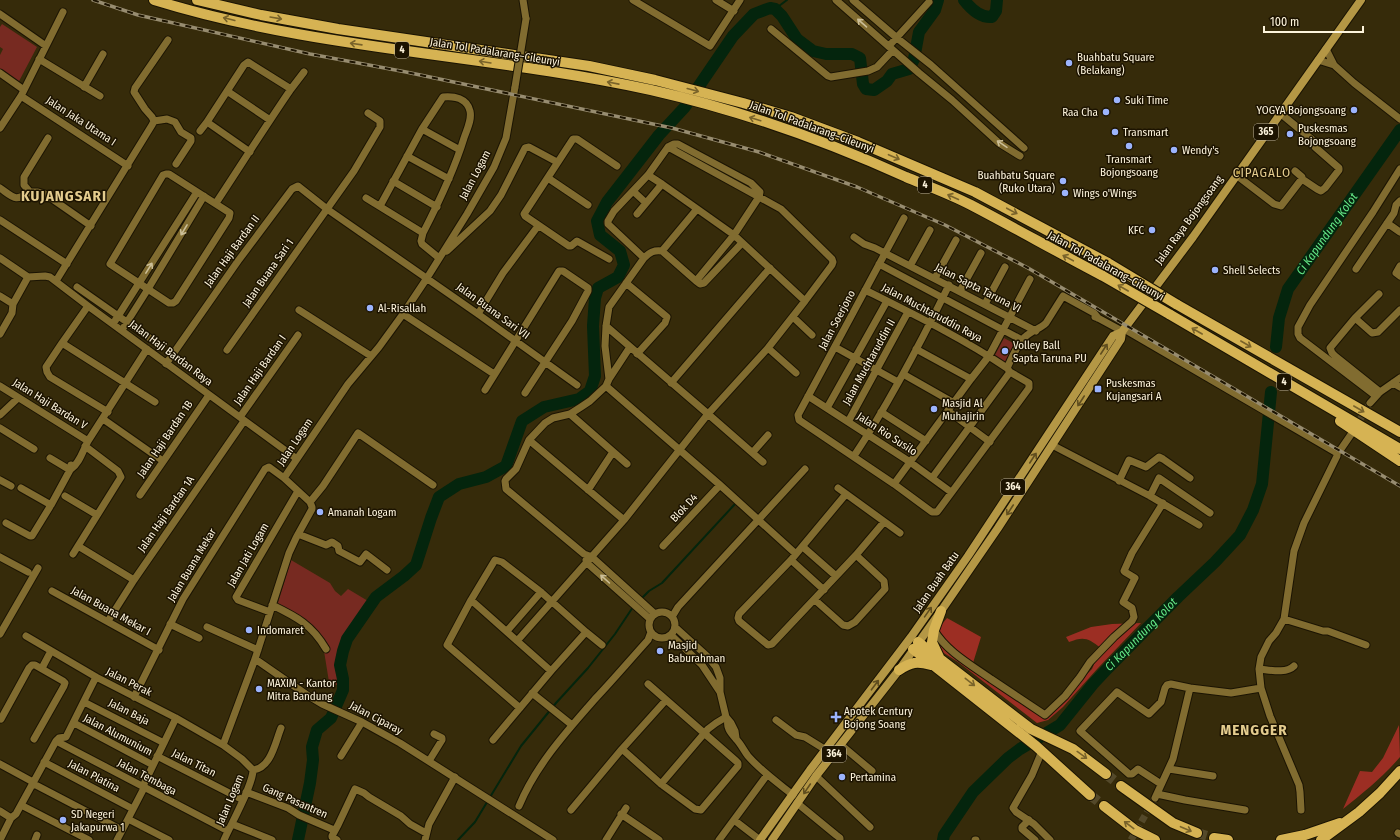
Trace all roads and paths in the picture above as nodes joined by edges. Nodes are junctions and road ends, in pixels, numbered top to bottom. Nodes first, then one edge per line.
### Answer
1 (154, 0) edge
2 (197, 0) edge
3 (523, 0) edge
4 (633, 0) edge
5 (716, 0) edge
6 (740, 0) edge
7 (836, 0) edge
8 (853, 0) edge
9 (1361, 0) edge
10 (929, 1) edge
11 (734, 10) junction
12 (63, 12) dead end
13 (0, 14) edge
14 (771, 29) dead end
15 (897, 38) junction
16 (168, 40) dead end
17 (46, 46) junction
18 (891, 48) junction
19 (1326, 49) junction
20 (103, 54) dead end
21 (39, 59) junction
22 (1318, 60) junction
23 (930, 65) junction
24 (1334, 65) junction
25 (304, 72) dead end
26 (0, 74) edge
27 (922, 76) junction
28 (949, 81) junction
29 (84, 87) junction
30 (291, 89) junction
31 (227, 91) junction
32 (960, 91) junction
33 (941, 92) junction
34 (22, 93) junction
35 (100, 96) dead end
36 (952, 100) junction
37 (368, 113) dead end
38 (984, 113) junction
39 (1280, 113) junction
40 (1399, 116) edge
41 (270, 120) junction
42 (154, 121) junction
43 (207, 122) junction
44 (975, 122) junction
45 (994, 122) junction
46 (0, 128) edge
47 (422, 129) junction
48 (200, 131) dead end
49 (986, 131) junction
50 (48, 138) dead end
51 (1024, 148) dead end
52 (460, 150) junction
53 (250, 152) junction
54 (407, 156) junction
55 (1020, 156) dead end
56 (557, 162) junction
57 (176, 164) dead end
58 (128, 166) junction
59 (617, 166) dead end
60 (1400, 169) edge
61 (1295, 172) dead end
62 (648, 175) junction
63 (1236, 175) junction
64 (548, 178) junction
65 (449, 179) junction
66 (1302, 179) junction
67 (393, 181) junction
68 (662, 184) junction
69 (0, 188) edge
70 (633, 191) junction
71 (30, 192) junction
72 (197, 192) junction
73 (204, 196) junction
74 (759, 197) junction
75 (366, 198) dead end
76 (1400, 201) edge
77 (216, 203) junction
78 (646, 204) junction
79 (588, 205) dead end
80 (380, 206) junction
81 (437, 207) junction
82 (327, 209) junction
83 (697, 209) junction
84 (637, 214) dead end
85 (904, 218) dead end
86 (0, 220) edge
87 (1387, 223) junction
88 (91, 226) junction
89 (538, 226) junction
90 (930, 230) dead end
91 (1400, 232) edge
92 (423, 233) junction
93 (734, 235) junction
94 (854, 237) dead end
95 (956, 240) dead end
96 (742, 243) junction
97 (662, 251) junction
98 (885, 253) junction
99 (981, 253) dead end
100 (440, 257) junction
101 (0, 258) edge
102 (644, 258) junction
103 (609, 259) dead end
104 (67, 264) junction
105 (879, 264) junction
106 (910, 266) junction
107 (1400, 266) edge
108 (1006, 267) dead end
109 (770, 268) junction
110 (1356, 269) dead end
111 (1400, 276) edge
112 (28, 277) junction
113 (427, 278) junction
114 (935, 278) junction
115 (1030, 279) dead end
116 (56, 281) junction
117 (696, 281) junction
118 (626, 283) junction
119 (139, 284) junction
120 (949, 285) junction
121 (77, 287) dead end
122 (148, 289) junction
123 (865, 290) junction
124 (960, 291) junction
125 (134, 293) junction
126 (1379, 294) dead end
127 (0, 296) edge
128 (1147, 297) joint
129 (143, 298) junction
130 (942, 298) junction
131 (805, 301) junction
132 (887, 301) junction
133 (13, 304) junction
134 (985, 304) junction
135 (88, 306) junction
136 (299, 310) dead end
137 (1400, 310) edge
138 (908, 312) junction
139 (403, 314) junction
140 (478, 314) junction
141 (118, 316) junction
142 (793, 317) junction
143 (1009, 317) junction
144 (1355, 318) junction
145 (127, 322) junction
146 (930, 323) junction
147 (113, 324) junction
148 (606, 326) junction
149 (122, 330) junction
150 (1002, 330) junction
151 (1036, 331) junction
152 (1123, 331) junction
153 (0, 334) edge
154 (298, 335) dead end
155 (812, 335) dead end
156 (151, 338) dead end
157 (1022, 340) junction
158 (515, 341) junction
159 (62, 343) junction
160 (1219, 343) junction
161 (630, 347) junction
162 (835, 347) junction
163 (768, 348) junction
164 (147, 349) junction
165 (916, 349) junction
166 (227, 350) dead end
167 (638, 354) junction
168 (371, 356) junction
169 (989, 356) junction
170 (856, 358) junction
171 (546, 362) junction
172 (166, 364) junction
173 (877, 370) junction
174 (1009, 370) junction
175 (796, 373) dead end
176 (494, 374) junction
177 (903, 374) junction
178 (1400, 378) edge
179 (971, 379) junction
180 (898, 382) junction
181 (607, 383) junction
182 (671, 383) junction
183 (1393, 383) junction
184 (126, 384) junction
185 (577, 385) dead end
186 (0, 386) edge
187 (1400, 387) edge
188 (485, 390) dead end
189 (525, 393) dead end
190 (1378, 394) junction
191 (209, 395) junction
192 (808, 396) junction
193 (18, 398) junction
194 (155, 402) dead end
195 (954, 403) junction
196 (1370, 403) tunnel mouth
197 (828, 408) junction
198 (948, 411) junction
199 (108, 412) junction
200 (881, 412) junction
201 (570, 414) junction
202 (708, 414) junction
203 (0, 415) edge
204 (103, 419) junction
205 (242, 419) junction
206 (848, 422) junction
207 (969, 427) junction
208 (0, 428) edge
209 (1400, 432) edge
210 (1352, 433) tunnel mouth
211 (768, 435) dead end
212 (868, 435) junction
213 (529, 440) junction
214 (926, 441) junction
215 (990, 442) junction
216 (87, 444) junction
217 (1052, 445) junction
218 (34, 449) dead end
219 (1400, 449) edge
220 (679, 450) junction
221 (613, 452) junction
222 (753, 452) junction
223 (1337, 453) junction
224 (854, 456) junction
225 (50, 458) dead end
226 (297, 459) junction
227 (164, 461) junction
228 (1400, 461) edge
229 (763, 462) dead end
230 (910, 462) junction
231 (627, 464) dead end
232 (805, 469) dead end
233 (70, 470) junction
234 (284, 478) junction
235 (932, 478) junction
236 (1190, 478) dead end
237 (0, 480) edge
238 (1119, 481) junction
239 (894, 484) junction
240 (433, 485) dead end
241 (720, 485) junction
242 (11, 486) dead end
243 (21, 488) dead end
244 (838, 488) dead end
245 (588, 490) junction
246 (298, 491) junction
247 (951, 492) junction
248 (846, 494) junction
249 (65, 496) dead end
250 (140, 496) dead end
251 (1150, 496) junction
252 (310, 502) junction
253 (1163, 503) junction
254 (51, 505) junction
255 (1210, 513) dead end
256 (97, 515) junction
257 (624, 520) junction
258 (759, 520) junction
259 (884, 522) junction
260 (6, 523) dead end
261 (1199, 525) dead end
262 (900, 533) dead end
263 (298, 534) junction
264 (78, 546) junction
265 (663, 546) dead end
266 (803, 547) junction
267 (72, 554) dead end
268 (796, 554) junction
269 (856, 555) junction
270 (0, 557) edge
271 (590, 560) junction
272 (790, 560) junction
273 (38, 568) dead end
274 (388, 570) dead end
275 (28, 572) dead end
276 (836, 576) junction
277 (134, 580) junction
278 (52, 590) dead end
279 (824, 590) junction
280 (540, 592) junction
281 (471, 600) junction
282 (815, 600) junction
283 (552, 603) junction
284 (272, 605) junction
285 (941, 611) junction
286 (270, 612) junction
287 (670, 615) junction
288 (653, 616) junction
289 (1284, 619) junction
290 (108, 622) junction
291 (170, 624) junction
292 (208, 627) dead end
293 (675, 627) junction
294 (934, 630) junction
295 (507, 631) junction
296 (586, 632) junction
297 (0, 634) edge
298 (671, 635) junction
299 (26, 636) dead end
300 (651, 636) junction
301 (199, 638) dead end
302 (517, 641) junction
303 (912, 643) junction
304 (1366, 644) dead end
305 (602, 645) dead end
306 (326, 649) dead end
307 (158, 650) junction
308 (258, 650) junction
309 (51, 651) junction
310 (256, 659) junction
311 (937, 662) junction
312 (1294, 666) dead end
313 (42, 668) junction
314 (1259, 669) junction
315 (899, 670) junction
316 (550, 671) junction
317 (96, 677) junction
318 (648, 684) dead end
319 (1190, 688) junction
320 (1261, 688) junction
321 (720, 692) junction
322 (532, 693) junction
323 (134, 697) junction
324 (666, 700) junction
325 (84, 702) junction
326 (520, 708) junction
327 (176, 718) junction
328 (1, 719) edge
329 (776, 720) dead end
330 (728, 721) junction
331 (362, 722) junction
332 (74, 723) junction
333 (572, 725) junction
334 (281, 728) dead end
335 (704, 733) junction
336 (434, 734) dead end
337 (34, 739) dead end
338 (493, 740) dead end
339 (59, 742) junction
340 (164, 742) junction
341 (223, 745) junction
342 (841, 745) junction
343 (622, 749) junction
344 (1039, 749) junction
345 (829, 752) junction
346 (157, 756) junction
347 (341, 756) dead end
348 (429, 760) junction
349 (44, 762) junction
350 (0, 764) edge
351 (152, 765) junction
352 (1169, 769) junction
353 (253, 770) junction
354 (872, 771) dead end
355 (1400, 771) edge
356 (1106, 774) tunnel mouth
357 (767, 775) junction
358 (816, 776) junction
359 (1213, 776) dead end
360 (455, 777) junction
361 (33, 782) junction
362 (660, 784) junction
363 (1161, 784) junction
364 (1121, 786) tunnel mouth
365 (144, 788) junction
366 (246, 792) junction
367 (793, 794) junction
368 (1090, 795) tunnel mouth
369 (243, 800) junction
370 (797, 803) junction
371 (21, 805) junction
372 (519, 806) dead end
373 (1104, 806) tunnel mouth
374 (133, 809) junction
375 (571, 810) dead end
376 (1245, 810) dead end
377 (1301, 810) dead end
378 (0, 811) edge
379 (11, 818) junction
380 (128, 819) junction
381 (734, 820) junction
382 (1029, 820) junction
383 (1346, 821) junction
384 (232, 824) junction
385 (870, 827) dead end
386 (122, 830) junction
387 (334, 830) junction
388 (228, 831) junction
389 (1197, 833) tunnel mouth
390 (425, 837) edge
391 (1214, 838) dead end
392 (267, 839) edge
393 (0, 840) edge
394 (89, 840) edge
395 (117, 840) edge
396 (170, 840) edge
397 (224, 840) edge
398 (337, 840) edge
399 (552, 840) edge
400 (606, 840) edge
401 (659, 840) edge
402 (719, 840) edge
403 (760, 840) edge
404 (772, 840) edge
405 (840, 840) edge
406 (1035, 840) edge
407 (1050, 840) edge
408 (1156, 840) edge
409 (1228, 840) edge
410 (1281, 840) edge
411 (1321, 840) edge

160 -> 1 highway, Jalan Tol Padalarang–Cileunyi / 4, bridge
2 -> 209 highway, Jalan Tol Padalarang–Cileunyi / 4, bridge
3 - 100 street, Jalan Logam, bridge
4 - 11 street
5 - 11 street
6 - 11 street
18 -> 7 street
8 - 15 street
9 - 19 main road, Jalan Raya Bojongsoang / 365
10 - 15 street
12 - 17 street
13 - 17 street
14 - 18 street
15 - 18 street
15 - 23 street
16 - 42 street
17 - 21 street
18 - 27 street
19 - 22 main road, Jalan Raya Bojongsoang / 365
19 - 24 street
20 - 29 street
21 - 29 street
21 - 34 street
22 - 24 street
22 - 39 main road, Jalan Raya Bojongsoang / 365
23 - 27 street
23 - 28 street
24 - 40 street
25 - 30 street
26 - 34 street, Jalan Jaka Utama I
27 - 33 street
28 - 32 street
28 - 33 street
29 - 35 street
30 - 31 street
30 - 41 street
31 - 41 street
31 - 43 street
32 - 36 street
32 - 38 street
33 - 36 street
34 - 46 street
34 - 58 street, Jalan Jaka Utama I
36 - 44 street
37 - 82 street, Jalan Buana Sari 1
38 - 44 street
38 - 45 street
39 - 63 main road, Jalan Raya Bojongsoang / 365
39 - 66 street
41 - 53 street
42 - 57 street
42 - 58 street
43 - 48 street
43 - 53 street
44 - 49 street
45 - 49 street
45 - 51 street
47 - 52 street
47 - 52 street
47 - 54 street
55 -> 49 street
50 - 71 street
52 - 65 street
53 - 77 street
54 - 65 street
54 - 67 street
56 - 59 street
56 - 64 street
56 - 100 street
58 - 88 street
60 - 190 street
61 - 66 street
62 - 68 street
62 - 70 street
62 - 74 street
63 - 66 street
63 - 128 main road, Jalan Raya Bojongsoang / 365
64 - 79 street
64 - 89 street
65 - 81 street
67 - 80 street
67 - 81 street
68 - 78 street
68 - 83 street
69 - 71 street
70 - 78 street
70 - 102 street
71 - 88 street
72 - 73 street
119 -> 72 street
72 - 119 street
73 - 77 street
73 -> 122 street
74 - 93 street
74 - 131 street
75 - 80 street
76 - 87 street
77 - 122 street
78 - 84 street
80 - 92 street
81 - 92 street
82 - 113 street, Jalan Buana Sari VII
82 - 166 street, Jalan Buana Sari 1
82 - 172 street, Jalan Haji Bardan II
83 - 93 street
83 - 97 street
85 - 98 street
86 - 104 street
87 - 91 street
87 - 110 street
88 - 104 street
89 - 103 street
89 - 140 street
90 - 106 street
92 - 100 street
93 - 96 street
93 - 117 street
94 - 98 street, Jalan Sapta Taruna VI
95 - 114 street
96 - 109 street
96 - 117 street
97 - 102 street
97 - 117 street
98 - 105 street, Jalan Soerjono
98 - 106 street, Jalan Sapta Taruna VI
99 - 124 street
100 - 113 street, Jalan Logam
101 - 112 street
102 - 118 street
104 - 116 street
105 - 123 street, Jalan Soerjono
105 - 130 street
106 - 114 street, Jalan Sapta Taruna VI
107 - 111 street
108 - 134 street
109 - 131 street
109 - 182 street
112 - 116 street, Jalan Haji Bardan Raya
112 - 133 street
113 - 139 street, Jalan Logam
113 - 140 street, Jalan Buana Sari VII
114 - 120 street, Jalan Sapta Taruna VI
115 - 143 street
116 - 135 street, Jalan Haji Bardan Raya
118 - 148 street
118 - 167 street
119 - 122 street
119 - 125 street
120 - 124 street, Jalan Sapta Taruna VI
120 - 130 street
121 - 141 street
122 - 129 street
123 - 132 street, Jalan Muchtaruddin Raya
123 - 162 street, Jalan Soerjono
124 - 134 street, Jalan Sapta Taruna VI
125 - 129 street
125 - 141 street
126 - 144 street
127 - 133 street
128 - 152 main road, Jalan Buah Batu
129 - 145 street
130 - 146 street
130 - 150 street
131 - 142 street
132 - 138 street, Jalan Muchtaruddin Raya
132 - 170 street
133 - 153 street
134 - 143 street, Jalan Sapta Taruna VI
135 - 147 street, Jalan Haji Bardan Raya
135 - 159 street
136 - 168 street
137 - 144 street
138 - 146 street, Jalan Muchtaruddin Raya
138 - 173 street, Jalan Muchtaruddin II
139 - 168 street, Jalan Logam
139 - 176 street
140 - 158 street, Jalan Buana Sari VII
141 - 145 street
141 - 147 street
142 - 155 street
142 - 163 street
143 - 150 street
143 - 151 street, Jalan Sapta Taruna VI
144 - 190 street
145 - 149 street
145 - 156 street
146 - 165 street
146 - 169 street, Jalan Muchtaruddin Raya
147 - 149 street, Jalan Haji Bardan Raya
148 - 161 street
148 - 181 street
149 - 164 street, Jalan Haji Bardan Raya
150 - 157 street
150 - 169 street
151 - 152 street
151 - 157 street
152 -> 217 main road, Jalan Buah Batu / 364
152 - 223 street
303 -> 152 main road, Jalan Buah Batu / 364
154 - 205 street, Jalan Haji Bardan I
157 - 174 street
158 - 171 street, Jalan Buana Sari VII
158 - 171 street
158 - 176 street
159 - 184 street
159 - 199 street
160 - 219 highway, Jalan Tol Padalarang–Cileunyi / 4
160 - 228 highway
161 - 167 street
161 - 181 street
162 - 170 street
162 - 192 street, Jalan Soerjono
163 - 175 street
163 - 202 street
164 - 172 street, Jalan Haji Bardan Raya
164 - 184 street
165 - 177 street
165 - 179 street
167 - 182 street
168 - 226 street, Jalan Logam
169 - 174 street, Jalan Muchtaruddin Raya
169 - 179 street
170 - 173 street
170 - 197 street
171 - 185 street, Jalan Buana Sari VII
171 - 189 street
172 - 191 street, Jalan Haji Bardan Raya
173 - 180 street
173 - 206 street, Jalan Muchtaruddin II
174 - 207 street
174 - 215 street, Jalan Muchtaruddin Raya
176 - 188 street
177 - 180 street
177 - 195 street
178 - 183 street
179 - 195 street
180 - 200 street
181 - 201 street
181 - 220 street
182 - 202 street
183 - 187 street
183 - 190 street
184 - 194 street
184 - 199 street
186 - 193 street, Jalan Haji Bardan V
190 - 196 street
191 - 205 street, Jalan Haji Bardan Raya
191 - 227 street, Jalan Haji Bardan 1B
192 - 197 street, Jalan Rio Susilo
192 - 224 street, Jalan Soerjono
193 - 203 street
193 - 216 street, Jalan Haji Bardan V
195 - 198 street
197 - 206 street, Jalan Rio Susilo
198 - 207 street
198 - 214 street
199 - 204 street
200 - 212 street
200 - 214 street
201 - 213 street
201 - 221 street
202 - 220 street
202 - 222 street
204 - 216 street
204 - 227 street
205 - 226 street, Jalan Haji Bardan Raya
205 - 277 street, Jalan Haji Bardan 1A
206 - 212 street, Jalan Rio Susilo
207 - 215 street
207 - 235 street
208 - 218 street
210 - 223 street
211 - 222 street
212 - 224 street
212 - 230 street, Jalan Rio Susilo
213 - 245 street
213 - 271 street
214 - 230 street
215 - 247 street, Jalan Muchtaruddin Raya
216 - 233 street
216 - 256 street, Jalan Haji Bardan V
217 - 238 street
217 -> 285 main road, Jalan Buah Batu / 364
220 - 241 street
220 - 257 street
221 - 231 street
221 - 245 street
222 - 229 street
223 - 289 street
224 - 239 street
225 - 233 street
226 - 234 street, Jalan Logam
227 - 250 street, Jalan Haji Bardan 1B
230 - 235 street, Jalan Rio Susilo
230 - 239 street
232 - 258 street
233 - 254 street
234 - 246 street, Jalan Logam
234 - 291 street, Jalan Buana Mekar
235 - 247 street, Jalan Rio Susilo
236 - 238 street
237 - 242 street
238 - 251 street
239 - 247 street, Jalan Muchtaruddin Raya
240 - 252 street
241 - 258 street
241 - 265 street, Blok D4
243 - 254 street
244 - 248 street
245 - 257 street
246 - 252 street, Jalan Logam
246 - 286 street, Jalan Jati Logam
248 - 259 street
248 - 266 street
249 - 256 street
251 - 253 street
251 - 255 street
252 - 263 street
253 - 261 street
253 - 294 street
254 - 260 street
256 - 264 street
257 - 271 street
258 - 268 street
258 - 287 street
259 - 262 street
259 - 269 street
263 - 274 street
263 - 284 street
264 - 267 street
264 - 277 street
266 - 268 street
266 - 276 street
268 - 272 street
269 - 276 street
269 - 282 street
270 - 275 street
271 - 283 street
271 - 288 street
272 - 279 street
272 - 282 street
273 - 297 street
276 - 279 street
277 - 290 street, Jalan Haji Bardan 1A
278 - 290 street, Jalan Buana Mekar I
279 - 282 street
280 - 281 street
280 - 283 street
280 - 295 street
281 - 295 street
281 - 326 street
283 - 296 street
283 - 302 street
284 - 286 street
284 - 306 street
285 - 294 highway
285 - 303 main road, Jalan Buah Batu / 364
286 - 308 street
287 - 288 street
287 - 293 street
288 - 300 street
289 - 304 street
289 - 314 street
290 - 307 street, Jalan Buana Mekar I
291 - 301 street
291 - 307 street, Jalan Buana Mekar
292 - 308 street
293 - 298 street
293 - 321 street
294 - 311 highway
295 - 302 street
296 - 305 street
296 - 316 street
298 - 300 street
298 - 321 street
299 - 309 street, Jalan Perak
300 - 333 street
302 - 316 street
303 - 311 highway
303 - 315 main road, Jalan Buah Batu / 364
345 -> 303 main road, Jalan Buah Batu / 364
307 - 323 street, Jalan Buana Mekar
308 - 310 street
309 - 313 street
309 - 317 street, Jalan Perak
310 - 331 street, Jalan Ciparay
310 - 341 street
311 - 315 highway
311 - 344 highway
311 -> 356 highway
312 - 314 street
313 - 328 street
313 - 337 street
314 - 320 street
315 - 342 main road, Jalan Buah Batu / 364
316 - 322 street
317 - 323 street, Jalan Perak
317 - 325 street
318 - 324 street
319 - 320 street
319 - 352 street
319 - 363 street
320 - 377 street
321 - 330 street
322 - 326 street
322 - 333 street
323 - 327 street, Jalan Perak
324 - 335 street
324 - 343 street
325 - 332 street
325 - 340 street, Jalan Baja
326 - 338 street
327 - 340 street
327 - 341 street, Jalan Perak
329 - 345 street
330 - 335 street
330 - 357 street
331 - 347 street
331 - 348 street, Jalan Ciparay
332 - 339 street
332 - 351 street, Jalan Alumunium
333 - 372 street
334 - 353 street
335 - 362 street
335 - 362 street
336 - 348 street
339 - 349 street
339 - 365 street, Jalan Tembaga
340 - 346 street
341 - 353 street, Jalan Logam
342 - 345 main road, Jalan Buah Batu / 364
342 - 354 street
343 - 362 street
343 - 375 street
344 - 368 highway
344 - 382 street
345 - 358 main road, Jalan Buah Batu / 364
345 - 367 main road, Jalan Buah Batu / 364
346 - 351 street
346 - 369 street, Jalan Titan
348 - 360 street, Jalan Ciparay
349 - 361 street
349 - 374 street, Jalan Platina
350 - 361 street
351 - 365 street
352 - 359 street
352 - 363 street
353 - 366 street, Jalan Logam
355 - 383 highway
357 - 367 street
357 - 381 street
358 -> 370 main road, Jalan Buah Batu / 364
358 - 385 street
360 - 390 street
360 - 399 street, Jalan Ciparay
361 - 371 street
361 - 386 street
363 - 376 street
364 -> 389 highway
365 - 374 street
365 - 388 street, Jalan Tembaga
366 - 369 street, Jalan Logam
366 - 387 street, Gang Pasantren
367 - 403 main road, Jalan Buah Batu / 364
369 - 384 street, Jalan Logam
370 - 404 main road, Jalan Buah Batu / 364
370 - 405 street
371 - 379 street
371 - 394 street
408 -> 373 highway
374 - 380 street
378 - 379 street
379 - 393 street
380 - 386 street
380 - 396 street
381 - 402 street
381 - 403 street
382 - 406 street
382 - 407 street
383 - 410 highway
383 - 411 highway
384 - 388 street, Jalan Logam
384 - 392 street
386 - 395 street
387 - 390 street
387 - 398 street
388 - 397 street, Jalan Logam
391 - 409 highway
400 - 401 street

